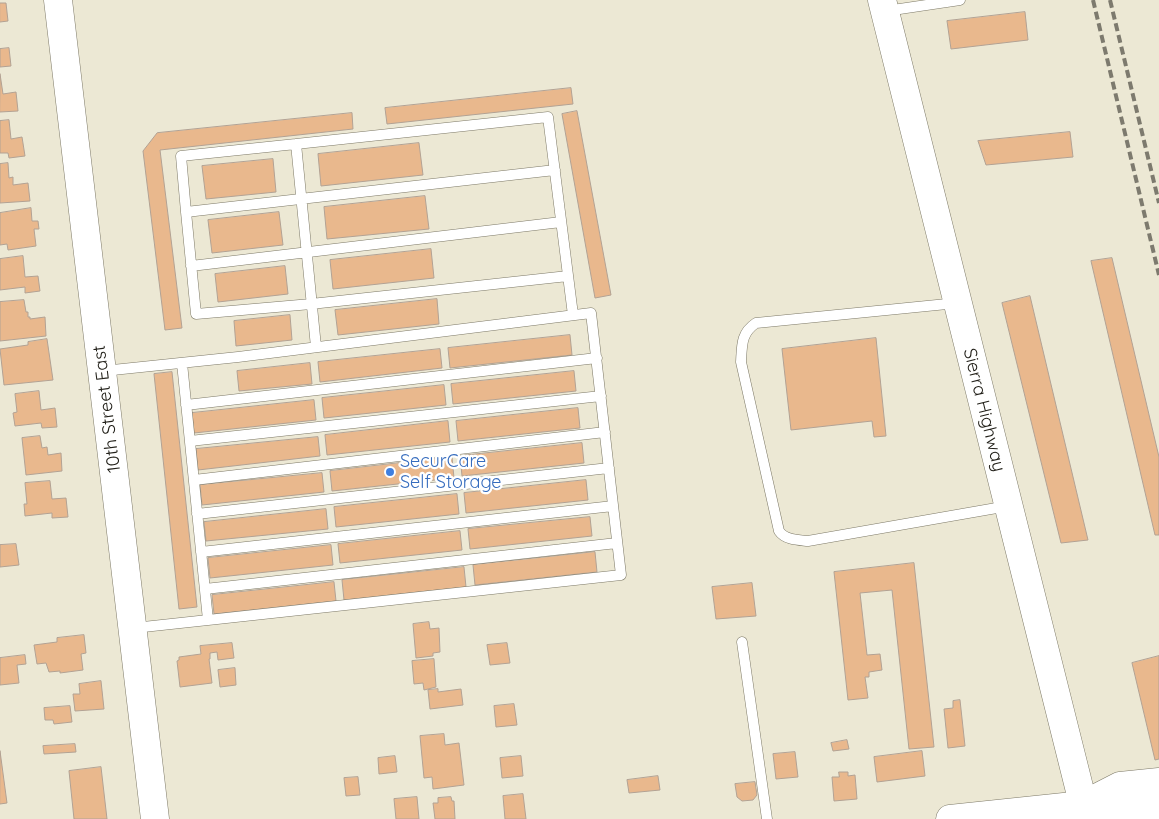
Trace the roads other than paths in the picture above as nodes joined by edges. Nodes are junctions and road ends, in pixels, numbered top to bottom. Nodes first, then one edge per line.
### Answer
1 (58, 0) edge
2 (960, 0) edge
3 (883, 5) edge
4 (296, 144) junction
5 (555, 170) junction
6 (302, 200) junction
7 (186, 212) junction
8 (561, 222) junction
9 (307, 253) junction
10 (191, 266) junction
11 (568, 276) junction
12 (958, 303) junction
13 (311, 304) junction
14 (573, 315) junction
15 (316, 347) junction
16 (596, 358) junction
17 (182, 363) junction
18 (102, 371) junction
19 (601, 396) junction
20 (186, 404) junction
21 (605, 432) junction
22 (190, 441) junction
23 (609, 468) junction
24 (194, 480) junction
25 (613, 506) junction
26 (1008, 506) junction
27 (197, 514) junction
28 (617, 543) junction
29 (201, 552) junction
30 (205, 589) junction
31 (208, 620) junction
32 (132, 629) junction
33 (742, 642) dead end
34 (1159, 782) edge
35 (1159, 808) edge
36 (1085, 812) edge
37 (155, 819) edge
38 (767, 819) edge
39 (950, 819) edge

1 - 18 main road, 10th Street East
2 - 3 lane
3 - 12 main road, Sierra Highway
4 - 5 lane
4 - 6 lane
4 - 7 lane
5 - 6 lane
5 - 8 lane
6 - 7 lane
6 - 9 lane
7 - 10 lane
8 - 9 lane
8 - 11 lane
9 - 10 lane
9 - 13 lane
10 - 13 lane
11 - 13 lane
11 - 14 lane
12 - 26 main road, Sierra Highway
12 - 26 lane
13 - 15 lane
14 - 15 lane
14 - 16 lane
15 - 17 lane
16 - 19 lane
16 - 20 lane
17 - 18 lane
17 - 20 lane
18 - 32 main road, 10th Street East
19 - 21 lane
19 - 22 lane
20 - 22 lane
21 - 23 lane
21 - 24 lane
22 - 24 lane
23 - 25 lane
23 - 27 lane
24 - 27 lane
25 - 28 lane
25 - 29 lane
26 - 36 main road, Sierra Highway
27 - 29 lane
28 - 30 lane
28 - 31 lane
29 - 30 lane
30 - 31 lane
31 - 32 lane
32 - 37 main road, 10th Street East
33 - 38 lane
34 - 36 main road
35 - 36 main road
36 - 39 main road

